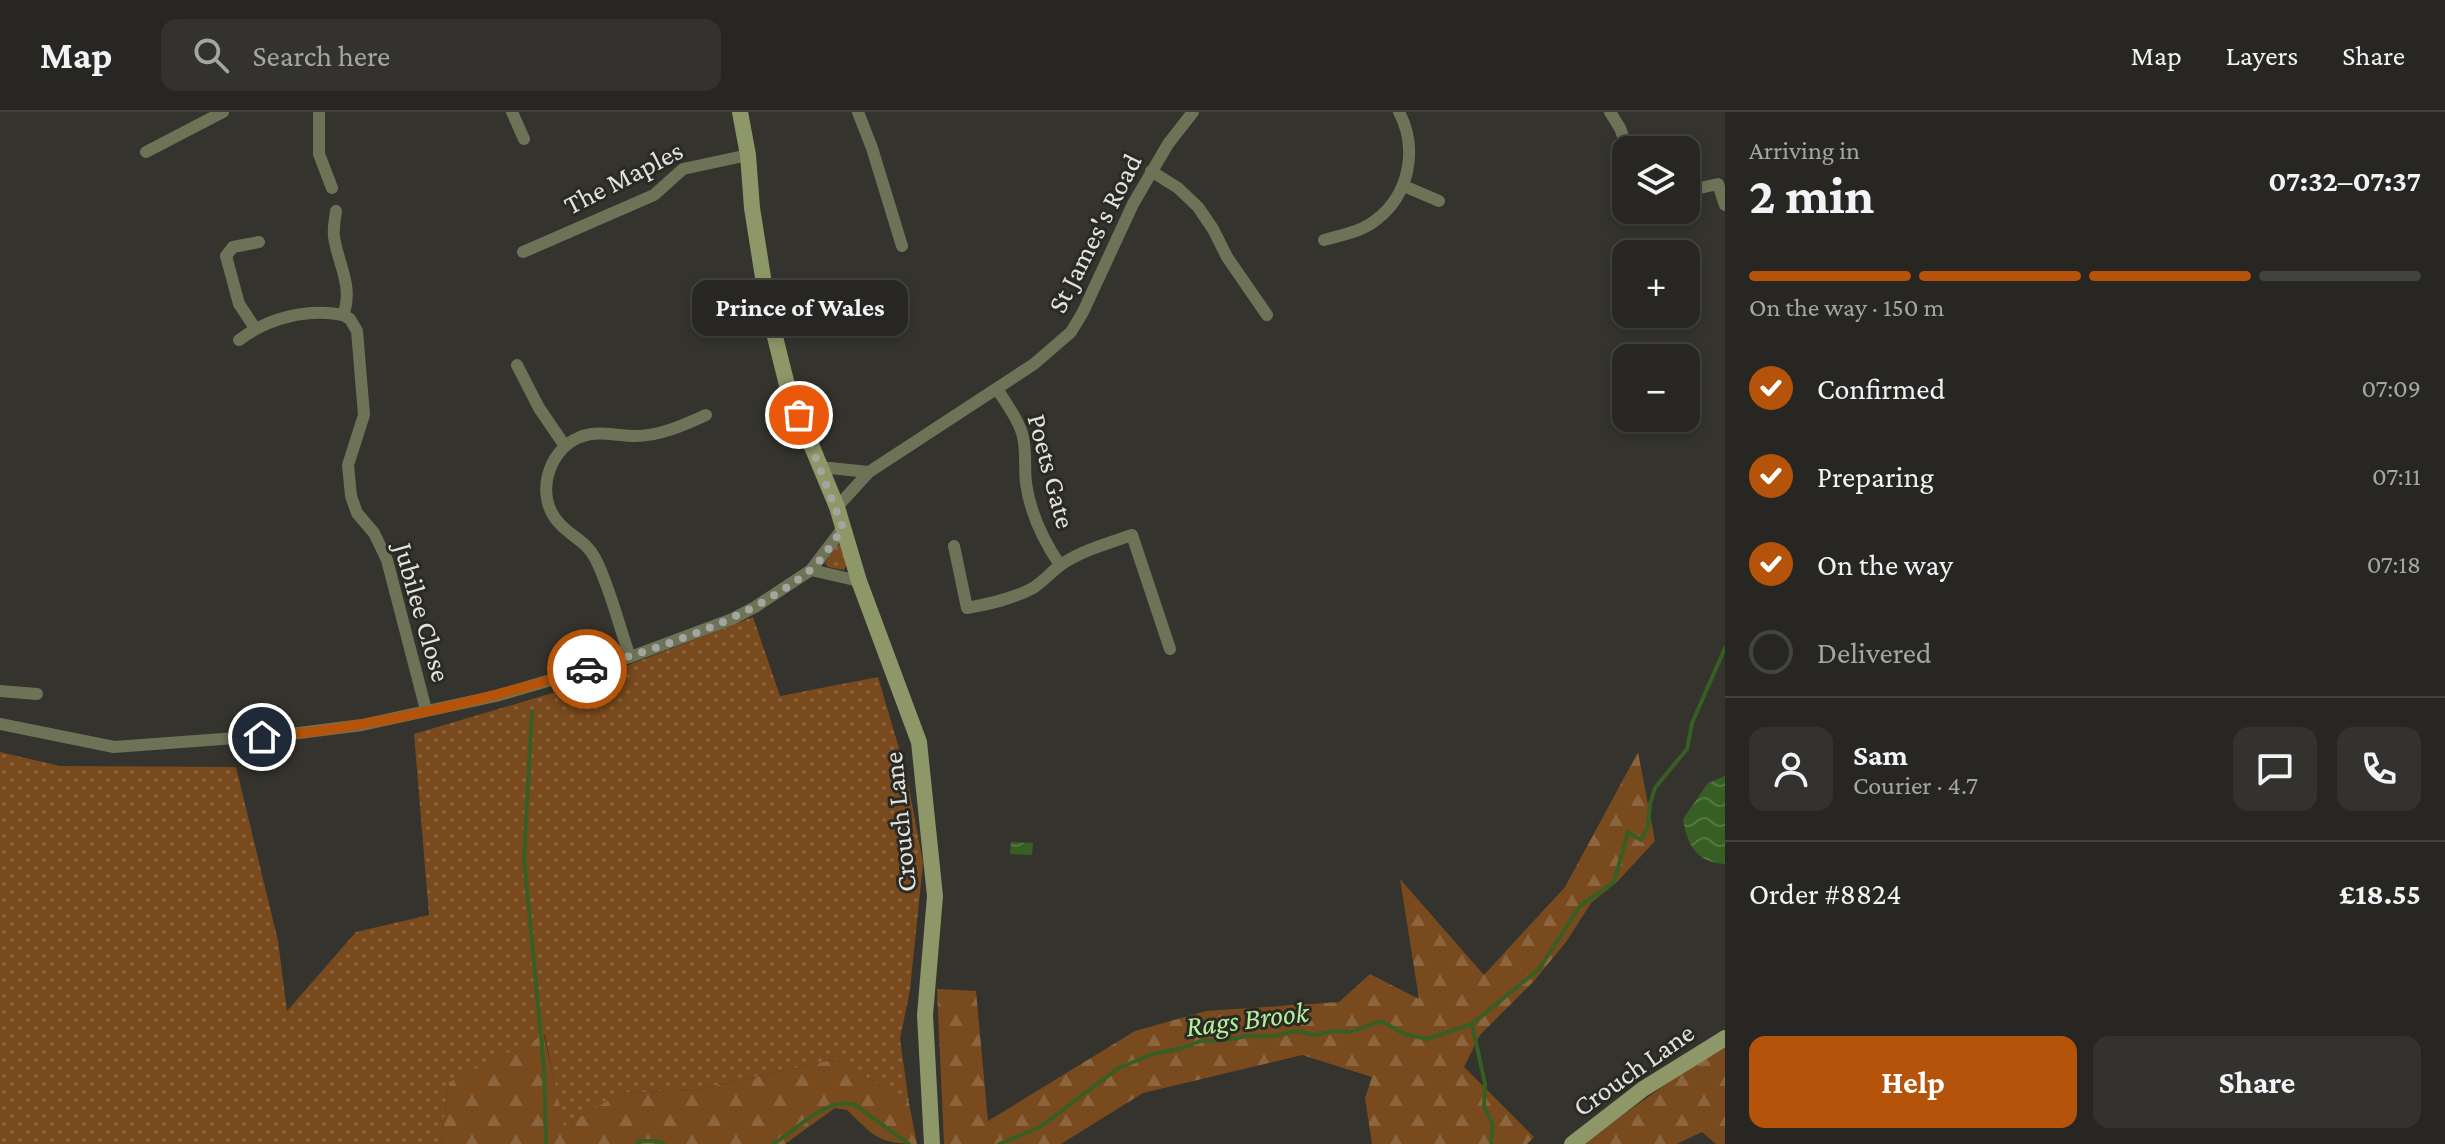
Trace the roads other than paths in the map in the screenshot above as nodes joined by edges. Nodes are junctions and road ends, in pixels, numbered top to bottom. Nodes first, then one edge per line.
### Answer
1 (189, 112) edge
2 (223, 112) edge
3 (319, 112) edge
4 (512, 112) edge
5 (740, 112) edge
6 (858, 112) edge
7 (1193, 112) edge
8 (1399, 112) edge
9 (1610, 112) edge
10 (196, 126) junction
11 (1623, 136) edge
12 (524, 139) dead end
13 (146, 152) dead end
14 (748, 155) junction
15 (1151, 171) junction
16 (1722, 183) edge
17 (1404, 186) junction
18 (332, 188) dead end
19 (1700, 188) edge
20 (1439, 201) dead end
21 (1725, 205) edge
22 (336, 211) dead end
23 (1324, 240) dead end
24 (259, 242) dead end
25 (902, 246) dead end
26 (523, 252) dead end
27 (343, 315) junction
28 (1267, 315) dead end
29 (255, 328) junction
30 (239, 340) dead end
31 (517, 365) dead end
32 (997, 389) junction
33 (706, 415) dead end
34 (565, 446) junction
35 (820, 467) junction
36 (869, 472) junction
37 (837, 507) junction
38 (843, 528) junction
39 (954, 546) dead end
40 (1060, 565) junction
41 (811, 570) junction
42 (859, 581) junction
43 (1170, 649) dead end
44 (630, 657) junction
45 (0, 691) edge
46 (37, 694) dead end
47 (426, 710) junction
48 (0, 724) edge
49 (1725, 1038) edge
50 (931, 1139) edge
51 (1572, 1144) edge

1 - 10 street
2 - 10 street
3 - 18 street
4 - 12 street
5 - 14 street, Crouch Lane
6 - 25 street
7 - 15 street, St James's Road
8 - 17 street
9 - 11 street
10 - 13 street
14 - 26 street, The Maples
14 - 35 street, Crouch Lane
15 - 28 street
15 - 32 street, St James's Road
16 - 19 street
16 - 21 street
17 - 20 street
17 - 23 street
22 - 27 street, Jubilee Close
24 - 29 street
27 - 29 street
27 - 47 street, Jubilee Close
29 - 30 street
31 - 34 street
32 - 36 street, St James's Road
32 - 40 street, Poets Gate
33 - 34 street
34 - 44 street
35 - 36 street
35 - 37 street, Crouch Lane
36 - 37 street, St James's Road
37 - 38 street, Crouch Lane
38 - 41 street
38 - 42 street, Crouch Lane
39 - 40 street, Poets Gate
40 - 43 street, Poets Gate
41 - 42 street
41 - 44 street
42 - 50 street, Crouch Lane
44 - 47 street
45 - 46 street
47 - 48 street
49 - 51 street, Crouch Lane

